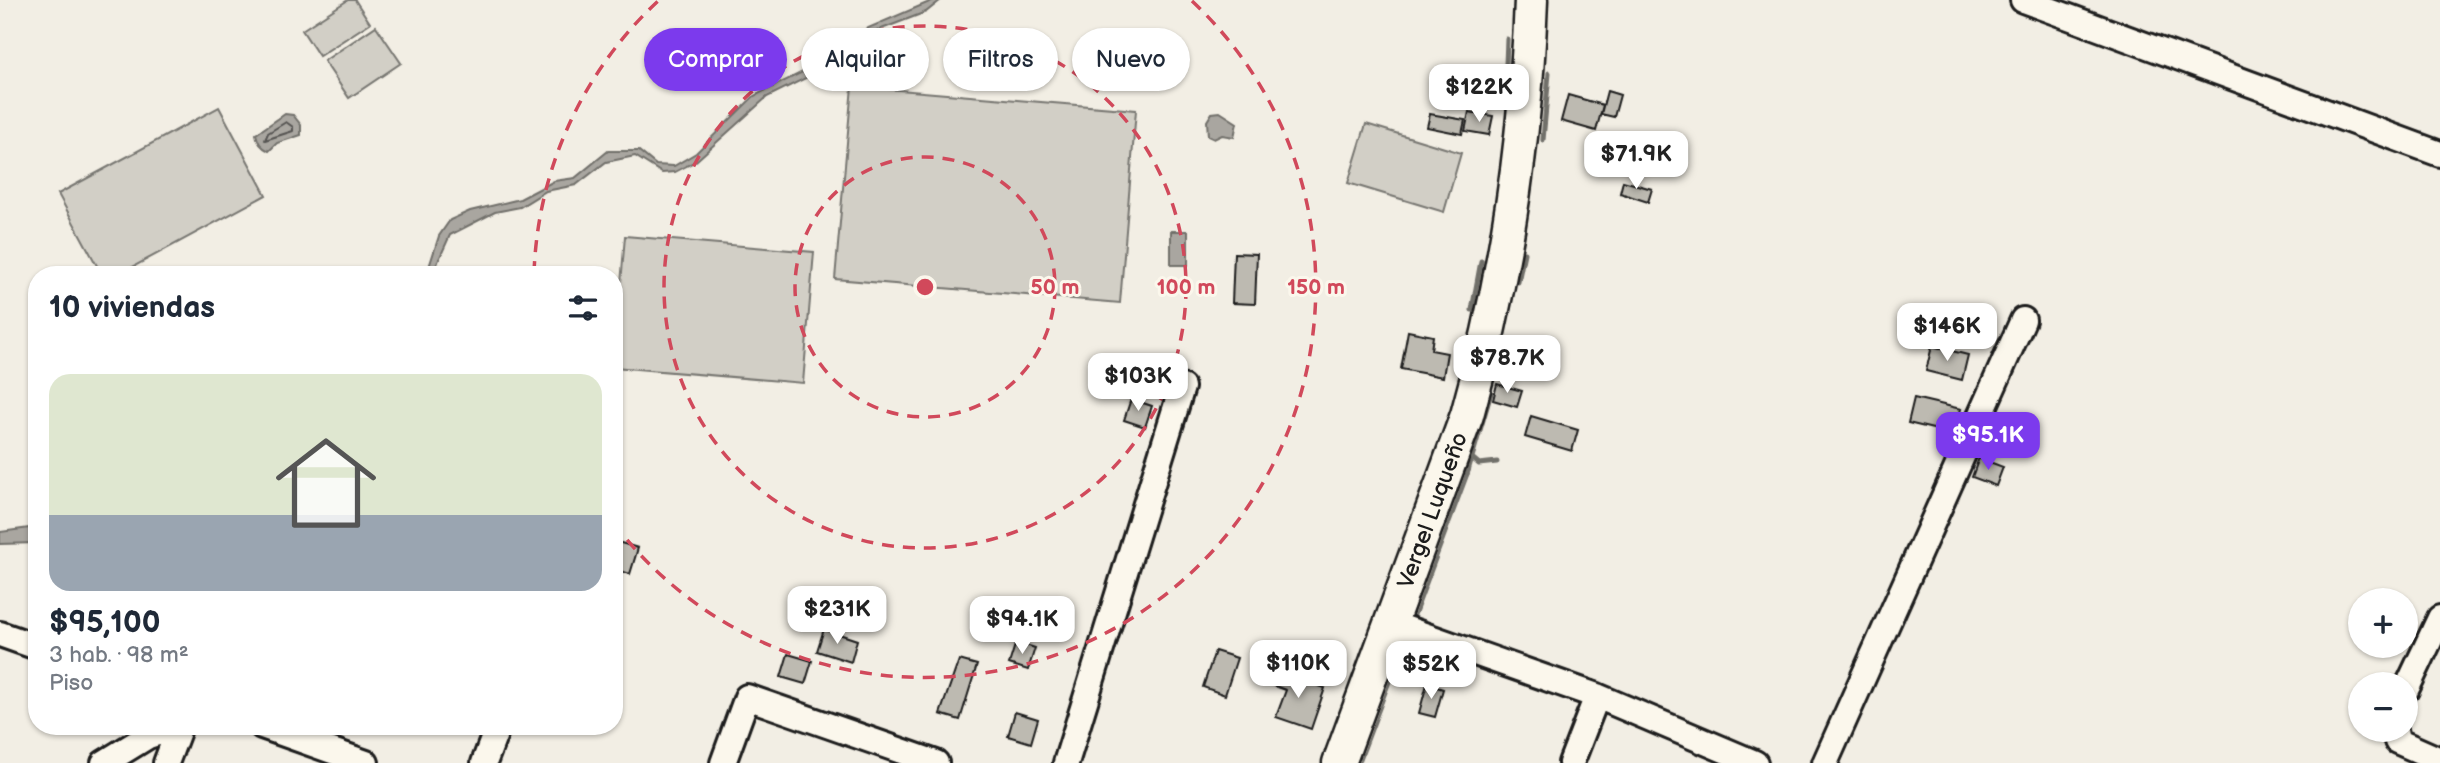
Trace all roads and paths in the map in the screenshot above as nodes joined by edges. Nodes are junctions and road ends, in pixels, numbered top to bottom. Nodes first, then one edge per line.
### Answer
1 (1531, 0) edge
2 (2023, 0) edge
3 (2440, 154) edge
4 (2023, 320) dead end
5 (1182, 387) dead end
6 (2440, 618) edge
7 (1403, 628) junction
8 (0, 634) edge
9 (28, 644) edge
10 (2414, 672) edge
11 (1597, 696) junction
12 (151, 735) edge
13 (177, 735) edge
14 (287, 735) edge
15 (495, 735) edge
16 (2400, 742) edge
17 (2440, 761) edge
18 (104, 763) edge
19 (166, 763) edge
20 (366, 763) edge
21 (484, 763) edge
22 (723, 763) edge
23 (936, 763) edge
24 (1066, 763) edge
25 (1339, 763) edge
26 (1571, 763) edge
27 (1755, 763) edge
28 (1825, 763) edge

1 - 7 main road, Vergel Luqueño
2 - 3 street
4 - 28 street
5 - 24 street
6 - 10 street
7 - 11 street
7 - 25 main road, Vergel Luqueño
8 - 9 street
11 - 26 street
11 - 27 street
12 - 18 street
13 - 19 street
14 - 20 street
15 - 21 street
16 - 17 street
22 - 23 street

